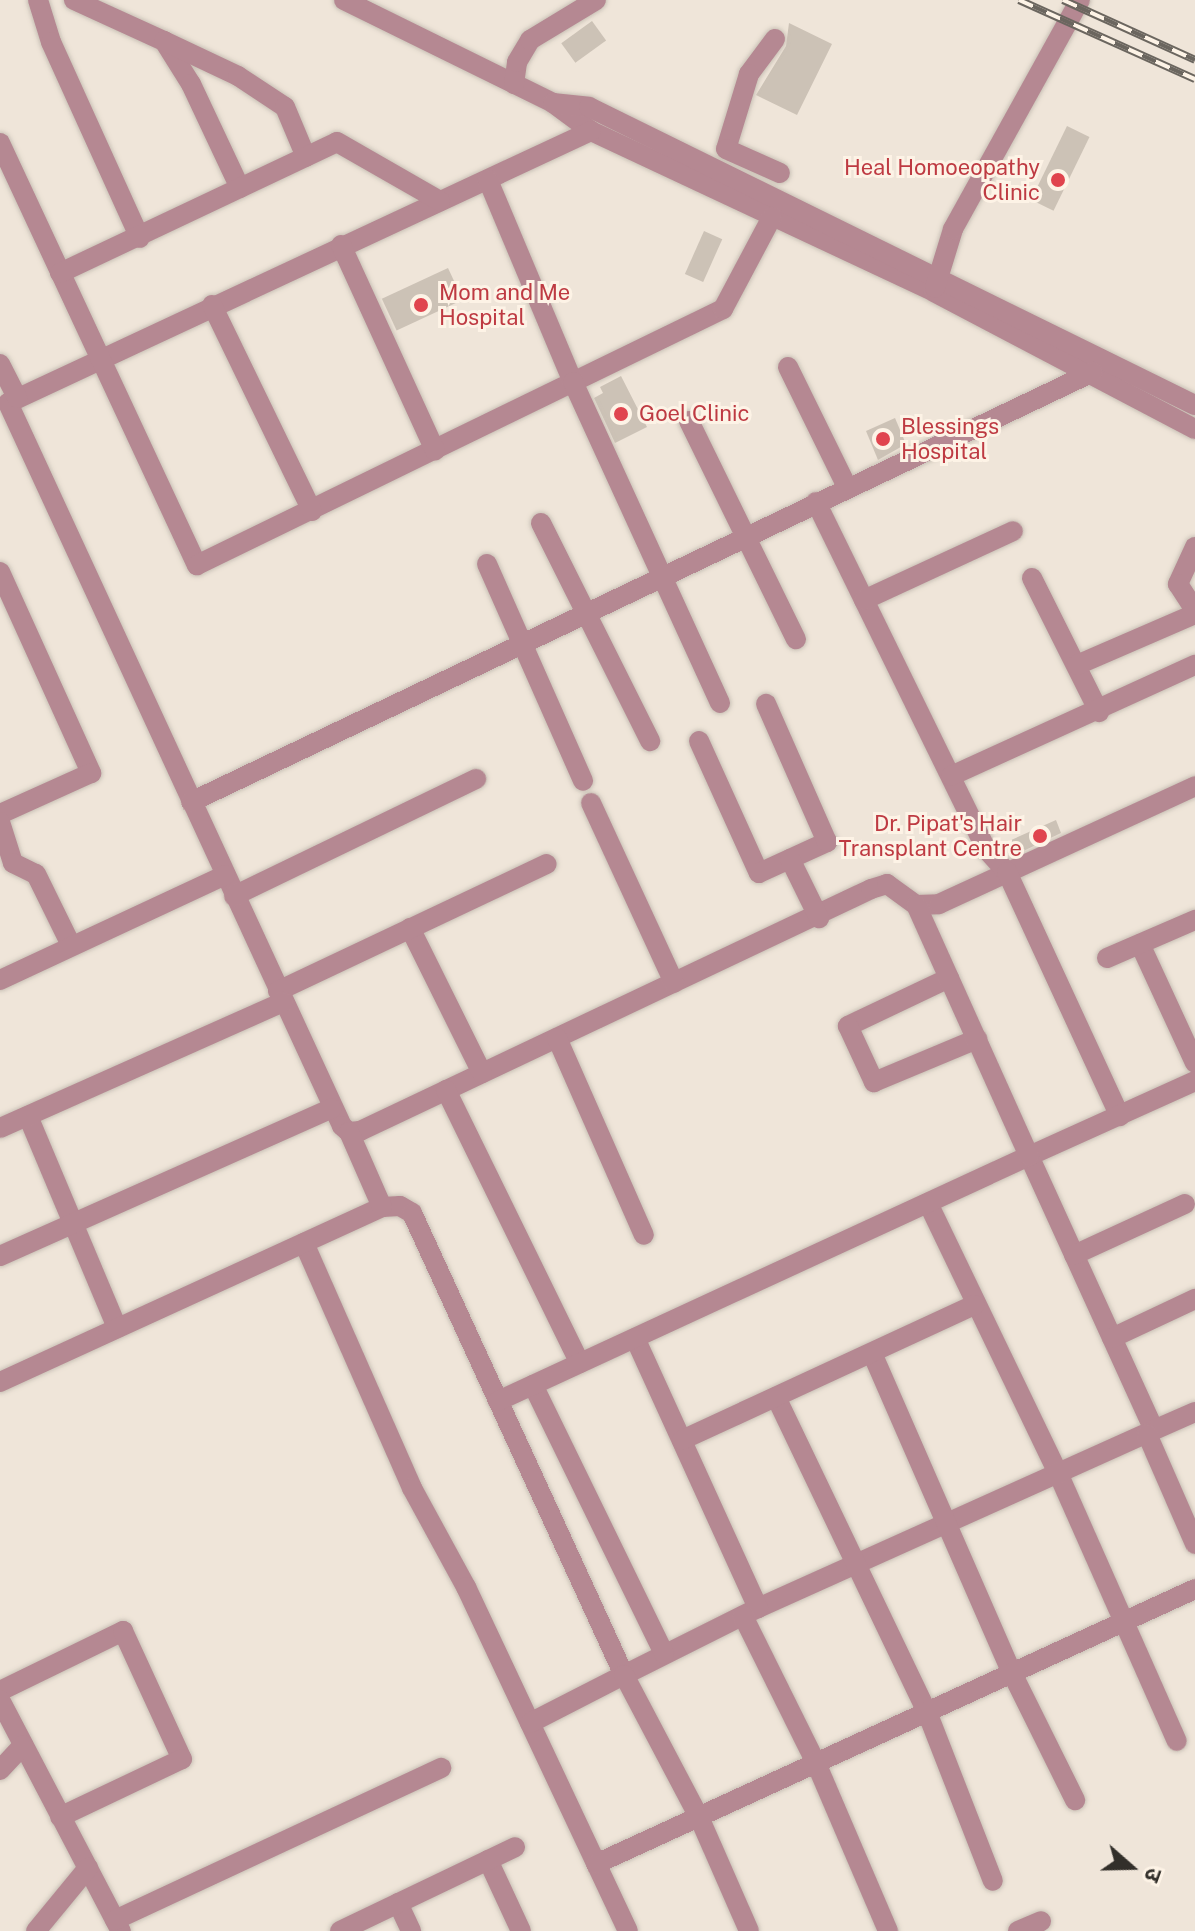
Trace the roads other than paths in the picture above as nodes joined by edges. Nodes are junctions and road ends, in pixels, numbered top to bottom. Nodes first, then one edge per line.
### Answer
1 (38, 0) edge
2 (74, 0) edge
3 (344, 0) edge
4 (596, 0) edge
5 (1080, 0) edge
6 (775, 39) dead end
7 (164, 41) junction
8 (514, 84) junction
9 (553, 103) junction
10 (591, 131) junction
11 (0, 143) edge
12 (726, 149) junction
13 (306, 157) junction
14 (780, 173) dead end
15 (712, 178) junction
16 (488, 180) junction
17 (240, 188) junction
18 (440, 201) junction
19 (772, 217) junction
20 (140, 238) junction
21 (341, 245) junction
22 (60, 273) junction
23 (936, 284) junction
24 (212, 305) junction
25 (102, 358) junction
26 (0, 364) edge
27 (788, 367) dead end
28 (1093, 372) junction
29 (573, 382) junction
30 (8, 403) edge
31 (1195, 405) edge
32 (689, 421) dead end
33 (1195, 429) edge
34 (435, 450) junction
35 (847, 487) junction
36 (816, 502) junction
37 (312, 511) junction
38 (541, 523) dead end
39 (1013, 531) dead end
40 (746, 536) junction
41 (1195, 547) edge
42 (487, 564) dead end
43 (0, 572) edge
44 (1032, 578) dead end
45 (665, 580) junction
46 (864, 600) junction
47 (1195, 612) edge
48 (589, 615) junction
49 (796, 639) dead end
50 (525, 642) junction
51 (1077, 665) junction
52 (1195, 665) edge
53 (720, 703) dead end
54 (766, 704) dead end
55 (1099, 712) junction
56 (650, 741) dead end
57 (699, 741) dead end
58 (951, 776) junction
59 (476, 779) dead end
60 (583, 781) dead end
61 (1195, 786) edge
62 (191, 802) junction
63 (591, 803) dead end
64 (0, 814) edge
65 (0, 822) edge
66 (790, 859) junction
67 (547, 864) dead end
68 (1007, 872) junction
69 (225, 875) junction
70 (234, 896) junction
71 (916, 905) junction
72 (819, 918) junction
73 (1195, 920) edge
74 (410, 928) junction
75 (1140, 944) junction
76 (71, 945) junction
77 (1107, 958) dead end
78 (949, 978) junction
79 (0, 980) edge
80 (674, 983) junction
81 (280, 996) junction
82 (557, 1038) junction
83 (977, 1039) junction
84 (1195, 1063) edge
85 (482, 1073) junction
86 (1195, 1081) edge
87 (446, 1090) junction
88 (332, 1108) junction
89 (28, 1116) junction
90 (1120, 1116) junction
91 (0, 1128) edge
92 (349, 1132) junction
93 (1029, 1156) junction
94 (928, 1203) junction
95 (1185, 1204) dead end
96 (382, 1207) junction
97 (72, 1222) junction
98 (644, 1235) dead end
99 (304, 1243) junction
100 (1074, 1255) junction
101 (0, 1256) edge
102 (1195, 1299) edge
103 (974, 1305) junction
104 (117, 1328) junction
105 (635, 1338) junction
106 (1112, 1338) junction
107 (872, 1353) junction
108 (580, 1363) junction
109 (0, 1382) edge
110 (533, 1385) junction
111 (776, 1397) junction
112 (498, 1401) junction
113 (1195, 1412) edge
114 (1151, 1432) junction
115 (682, 1440) junction
116 (1058, 1473) junction
117 (950, 1522) junction
118 (1195, 1544) edge
119 (853, 1565) junction
120 (1195, 1589) edge
121 (750, 1612) junction
122 (1124, 1620) junction
123 (664, 1654) junction
124 (1012, 1673) junction
125 (624, 1675) junction
126 (0, 1691) edge
127 (0, 1700) edge
128 (927, 1712) junction
129 (530, 1723) junction
130 (1177, 1741) dead end
131 (23, 1745) junction
132 (816, 1763) junction
133 (441, 1768) dead end
134 (0, 1770) edge
135 (1075, 1800) dead end
136 (60, 1817) junction
137 (699, 1817) junction
138 (515, 1847) dead end
139 (488, 1860) junction
140 (596, 1864) junction
141 (88, 1868) junction
142 (993, 1881) dead end
143 (398, 1903) junction
144 (1041, 1921) dead end
145 (118, 1926) edge
146 (36, 1931) edge
147 (340, 1931) edge
148 (411, 1931) edge
149 (521, 1931) edge
150 (628, 1931) edge
151 (749, 1931) edge
152 (888, 1931) edge
153 (1018, 1931) edge

1 - 20 street
2 - 7 street
3 - 8 street
4 - 8 street
5 - 23 street
6 - 12 street
7 - 13 street
7 - 17 street
8 - 9 street
9 - 10 street
9 - 15 street
10 - 15 street
10 - 16 street
11 - 22 street
12 - 14 street
12 - 15 street
13 - 17 street
13 - 18 street
15 - 19 street
15 - 23 street
16 - 18 street
16 - 29 street
17 - 20 street
18 - 21 street
19 - 23 street
19 - 29 street
20 - 22 street
21 - 24 street
21 - 34 street
22 - 25 street
23 - 28 street
23 - 31 street
24 - 25 street
24 - 37 street
25 - 30 street
25 - 37 street
26 - 30 street
27 - 35 street
28 - 33 street
28 - 35 street
29 - 34 street
29 - 45 street
30 - 62 street
32 - 40 street
34 - 37 street
35 - 36 street
36 - 40 street
36 - 46 street
38 - 48 street
39 - 46 street
40 - 45 street
40 - 49 street
41 - 47 street
42 - 50 street
43 - 64 street
44 - 51 street
45 - 48 street
45 - 53 street
46 - 58 street
47 - 51 street
48 - 50 street
48 - 56 street
50 - 60 street
50 - 62 street
51 - 55 street
52 - 55 street
54 - 66 street
55 - 58 street
57 - 66 street
58 - 68 street
59 - 70 street
61 - 68 street
62 - 69 street
63 - 80 street
65 - 76 street
66 - 72 street
67 - 74 street
68 - 71 street
68 - 90 street
69 - 70 street
69 - 76 street
70 - 81 street
71 - 72 street
71 - 78 street
72 - 80 street
73 - 75 street
74 - 81 street
74 - 85 street
75 - 77 street
75 - 84 street
76 - 79 street
78 - 83 street
78 - 83 street
80 - 82 street
81 - 88 street
81 - 89 street
82 - 85 street
82 - 98 street
83 - 93 street
85 - 87 street
86 - 90 street
87 - 92 street
87 - 108 street
88 - 92 street
88 - 97 street
89 - 91 street
89 - 97 street
90 - 93 street
92 - 96 street
93 - 94 street
93 - 100 street
94 - 103 street
94 - 105 street
95 - 100 street
96 - 99 street
96 - 112 street
97 - 101 street
97 - 104 street
99 - 104 street
99 - 129 street
100 - 106 street
102 - 106 street
103 - 107 street
103 - 116 street
104 - 109 street
105 - 108 street
105 - 115 street
106 - 114 street
107 - 111 street
107 - 117 street
108 - 110 street
110 - 112 street
110 - 123 street
111 - 115 street
111 - 119 street
112 - 125 street
113 - 114 street
114 - 116 street
114 - 118 street
115 - 121 street
116 - 117 street
116 - 122 street
117 - 119 street
117 - 124 street
119 - 121 street
119 - 128 street
120 - 122 street
121 - 123 street
121 - 132 street
122 - 124 street
122 - 130 street
123 - 125 street
124 - 128 street
124 - 135 street
125 - 129 street
125 - 137 street
126 - 136 street
127 - 131 street
128 - 132 street
128 - 142 street
129 - 140 street
131 - 134 street
131 - 136 street
132 - 137 street
132 - 152 street
133 - 145 street
136 - 141 street
137 - 140 street
137 - 151 street
138 - 139 street
139 - 143 street
139 - 149 street
140 - 150 street
141 - 145 street
141 - 146 street
143 - 147 street
143 - 148 street
144 - 153 street

